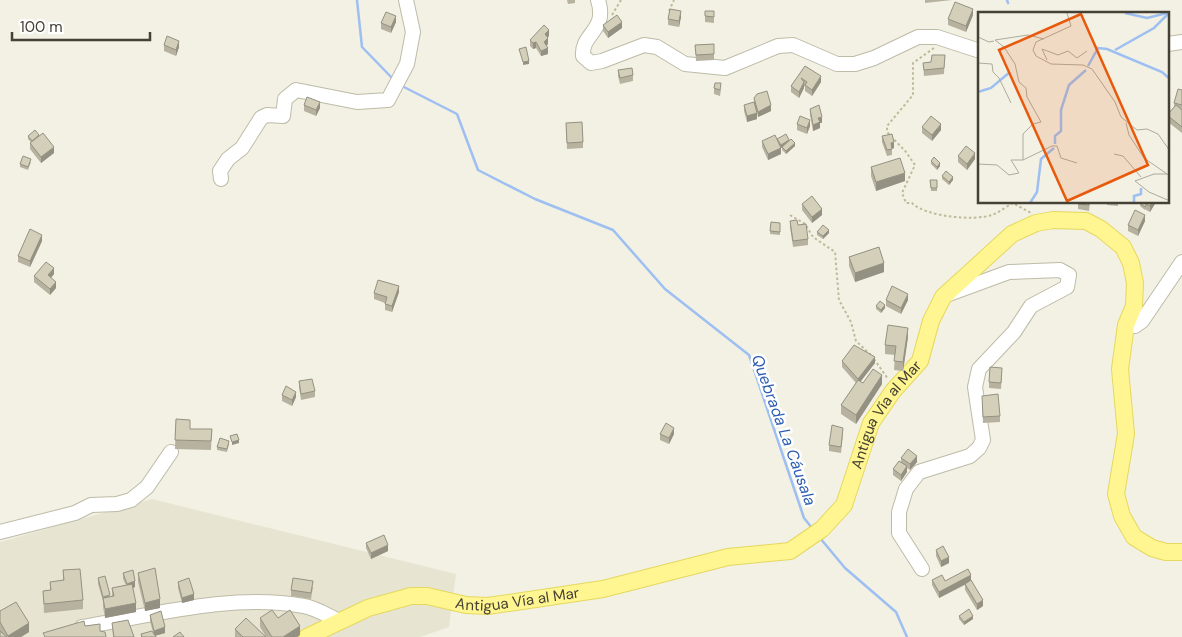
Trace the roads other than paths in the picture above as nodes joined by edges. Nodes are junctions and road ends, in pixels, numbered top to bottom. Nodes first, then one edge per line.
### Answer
1 (406, 0) edge
2 (598, 0) edge
3 (978, 50) edge
4 (220, 179) dead end
5 (1182, 262) edge
6 (944, 297) junction
7 (1126, 325) junction
8 (171, 452) dead end
9 (0, 532) edge
10 (1182, 552) edge
11 (922, 569) dead end
12 (339, 621) junction
13 (66, 629) edge
14 (307, 637) edge

1 - 4 street
2 - 3 street
5 - 7 street
6 - 7 main road, Antigua Vía al Mar
6 - 11 street
6 - 12 main road, Antigua Vía al Mar
7 - 10 main road, Antigua Vía al Mar
8 - 9 street
12 - 13 street
12 - 14 main road, Antigua Vía al Mar

